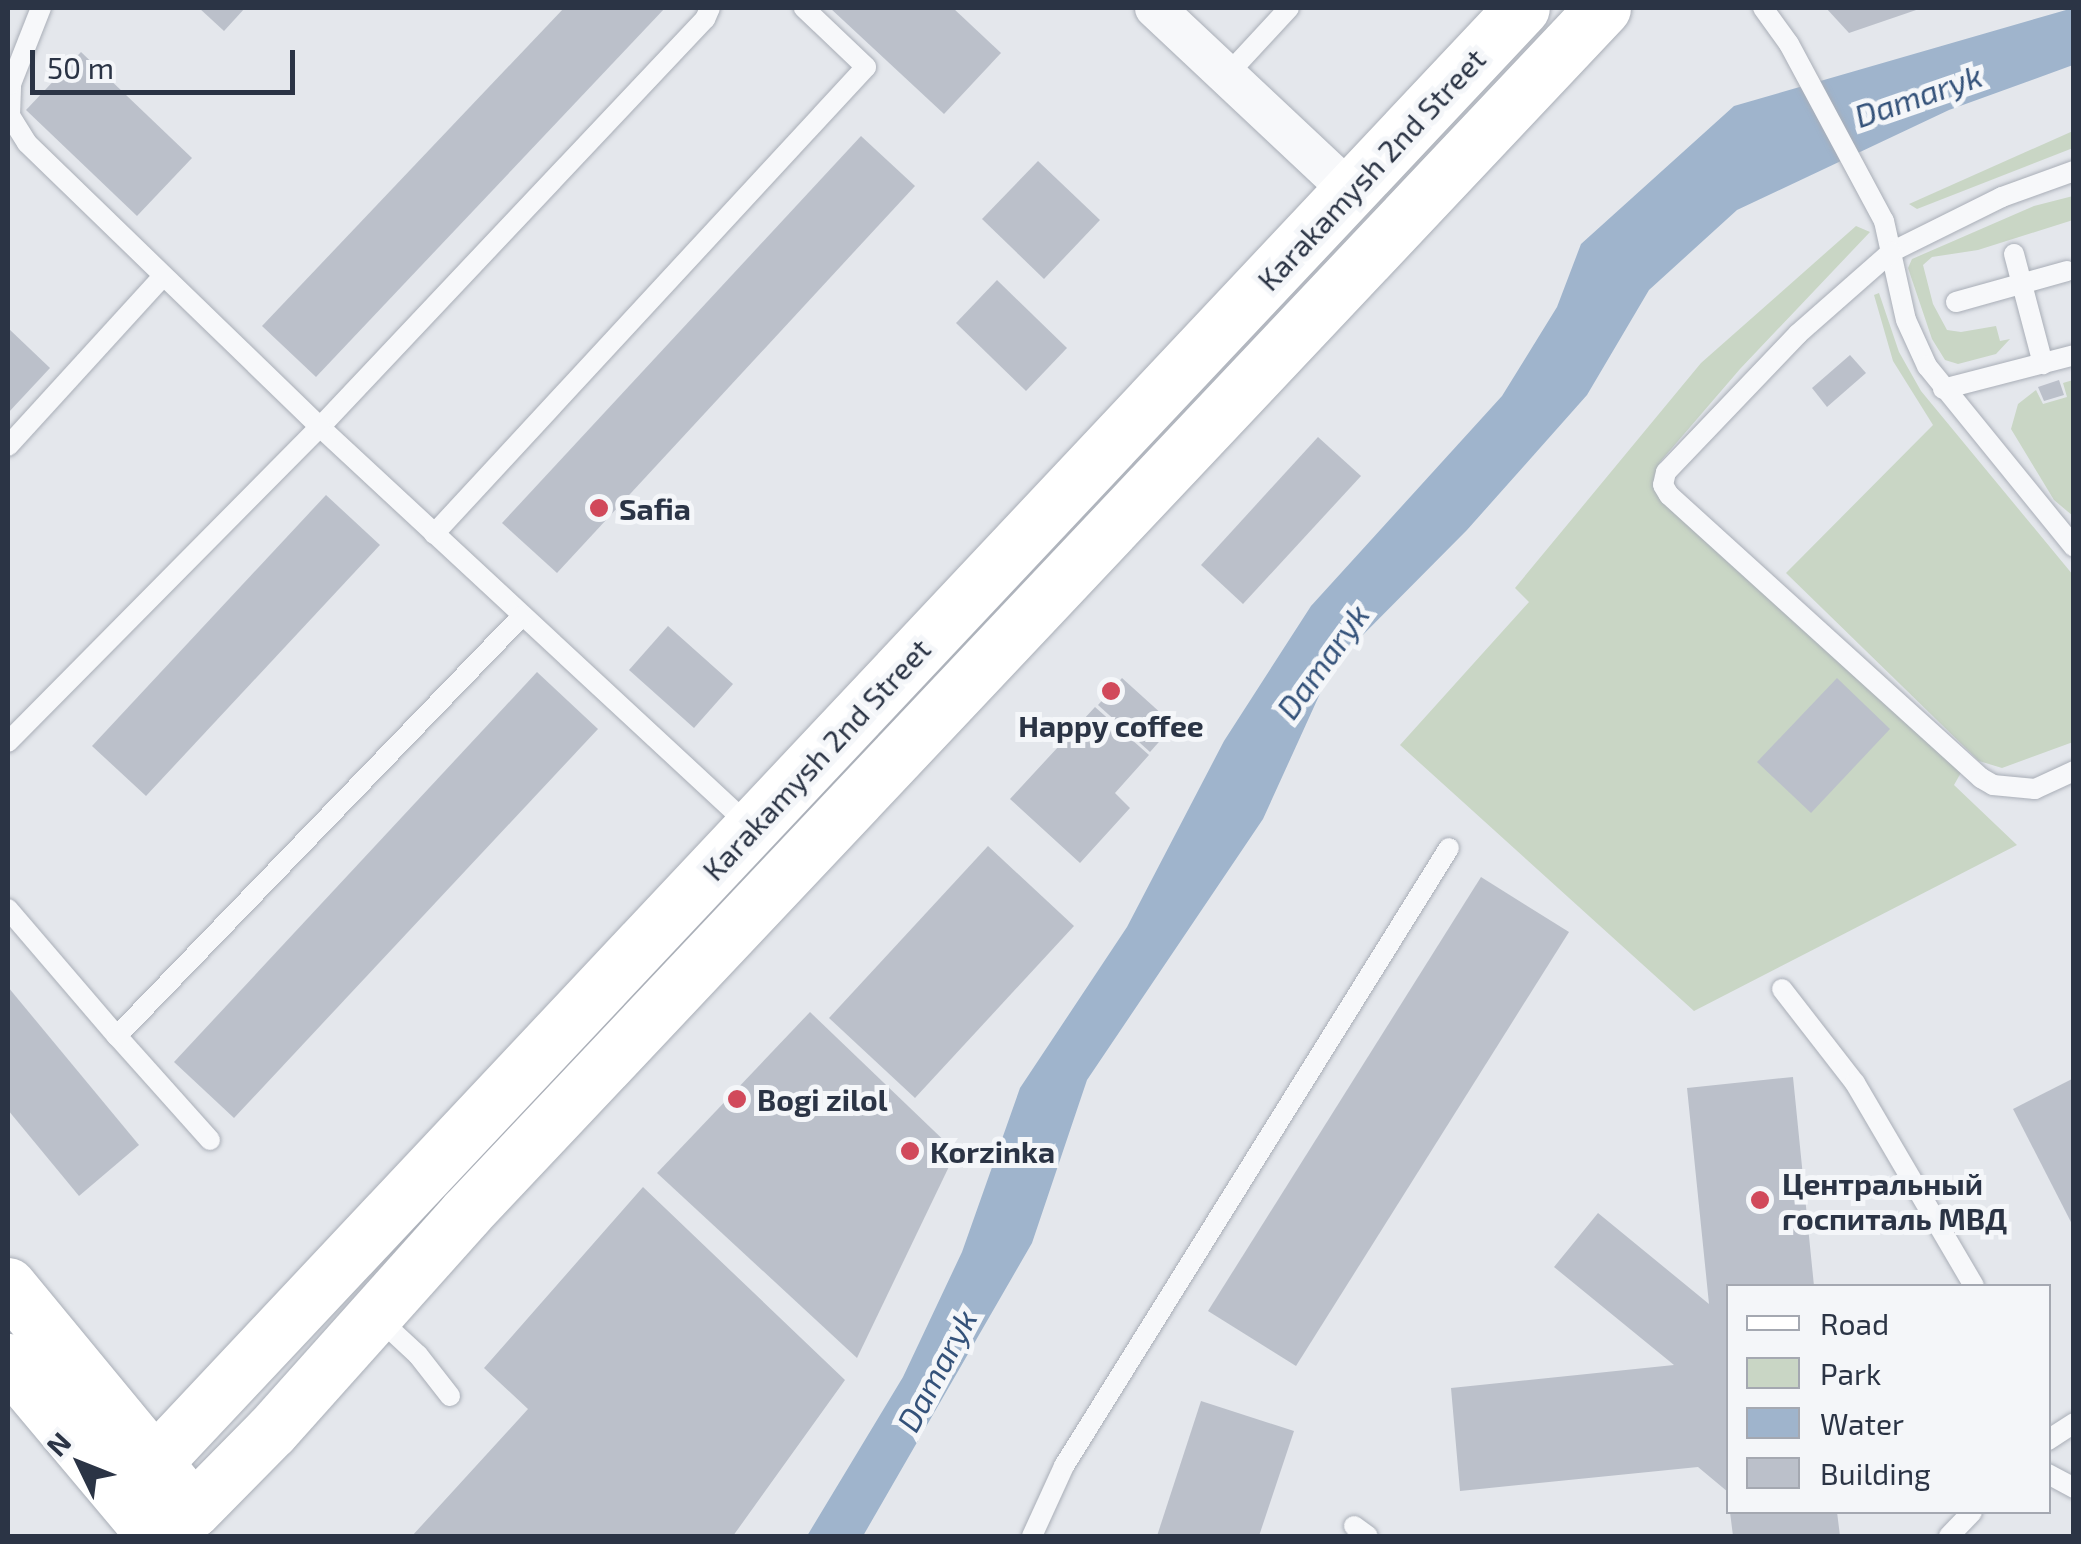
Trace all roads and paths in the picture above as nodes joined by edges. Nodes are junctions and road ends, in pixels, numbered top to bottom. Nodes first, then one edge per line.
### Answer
1 (40, 8) edge
2 (710, 8) edge
3 (804, 8) edge
4 (1156, 8) edge
5 (1289, 8) edge
6 (1522, 8) edge
7 (1603, 8) edge
8 (1763, 8) edge
9 (1472, 61) junction
10 (1227, 75) junction
11 (1516, 100) junction
12 (2074, 170) edge
13 (1350, 190) junction
14 (1890, 252) junction
15 (2014, 254) dead end
16 (2067, 272) dead end
17 (163, 276) junction
18 (2022, 284) junction
19 (1956, 302) dead end
20 (2074, 356) edge
21 (2044, 364) junction
22 (1944, 388) junction
23 (320, 426) junction
24 (8, 446) edge
25 (434, 534) junction
26 (2074, 547) edge
27 (522, 616) junction
28 (8, 742) edge
29 (2074, 770) edge
30 (752, 828) junction
31 (1449, 848) dead end
32 (8, 909) edge
33 (1782, 990) dead end
34 (116, 1036) junction
35 (210, 1140) dead end
36 (1973, 1284) edge
37 (8, 1285) edge
38 (373, 1313) junction
39 (8, 1361) edge
40 (450, 1396) dead end
41 (2074, 1423) edge
42 (2051, 1438) edge
43 (154, 1463) junction
44 (2051, 1476) edge
45 (2074, 1488) edge
46 (1970, 1514) edge
47 (170, 1530) edge
48 (1032, 1536) edge
49 (1950, 1536) edge

1 - 17 lane
2 - 23 lane
3 - 25 lane
4 - 10 street
5 - 10 lane
6 - 9 main road, Karakamysh 2nd Street
7 - 11 main road, Karakamysh 2nd Street
8 - 14 lane
9 - 11 main road
9 - 13 main road, Karakamysh 2nd Street
10 - 13 street
11 - 38 main road, Karakamysh 2nd Street
12 - 14 lane
13 - 30 main road, Karakamysh 2nd Street
14 - 22 lane
14 - 29 lane
15 - 18 lane
16 - 18 lane
17 - 23 lane
17 - 24 lane
18 - 19 lane
18 - 21 lane
20 - 21 lane
21 - 22 lane
22 - 26 lane
23 - 25 lane
23 - 28 lane
25 - 27 lane
27 - 30 lane
27 - 34 lane
30 - 43 main road, Karakamysh 2nd Street
31 - 48 lane
32 - 34 lane
33 - 36 lane
34 - 35 lane
37 - 43 main road
38 - 40 lane
38 - 47 main road, Karakamysh 2nd Street
39 - 47 main road
41 - 42 lane
43 - 47 main road
44 - 45 lane
46 - 49 lane

